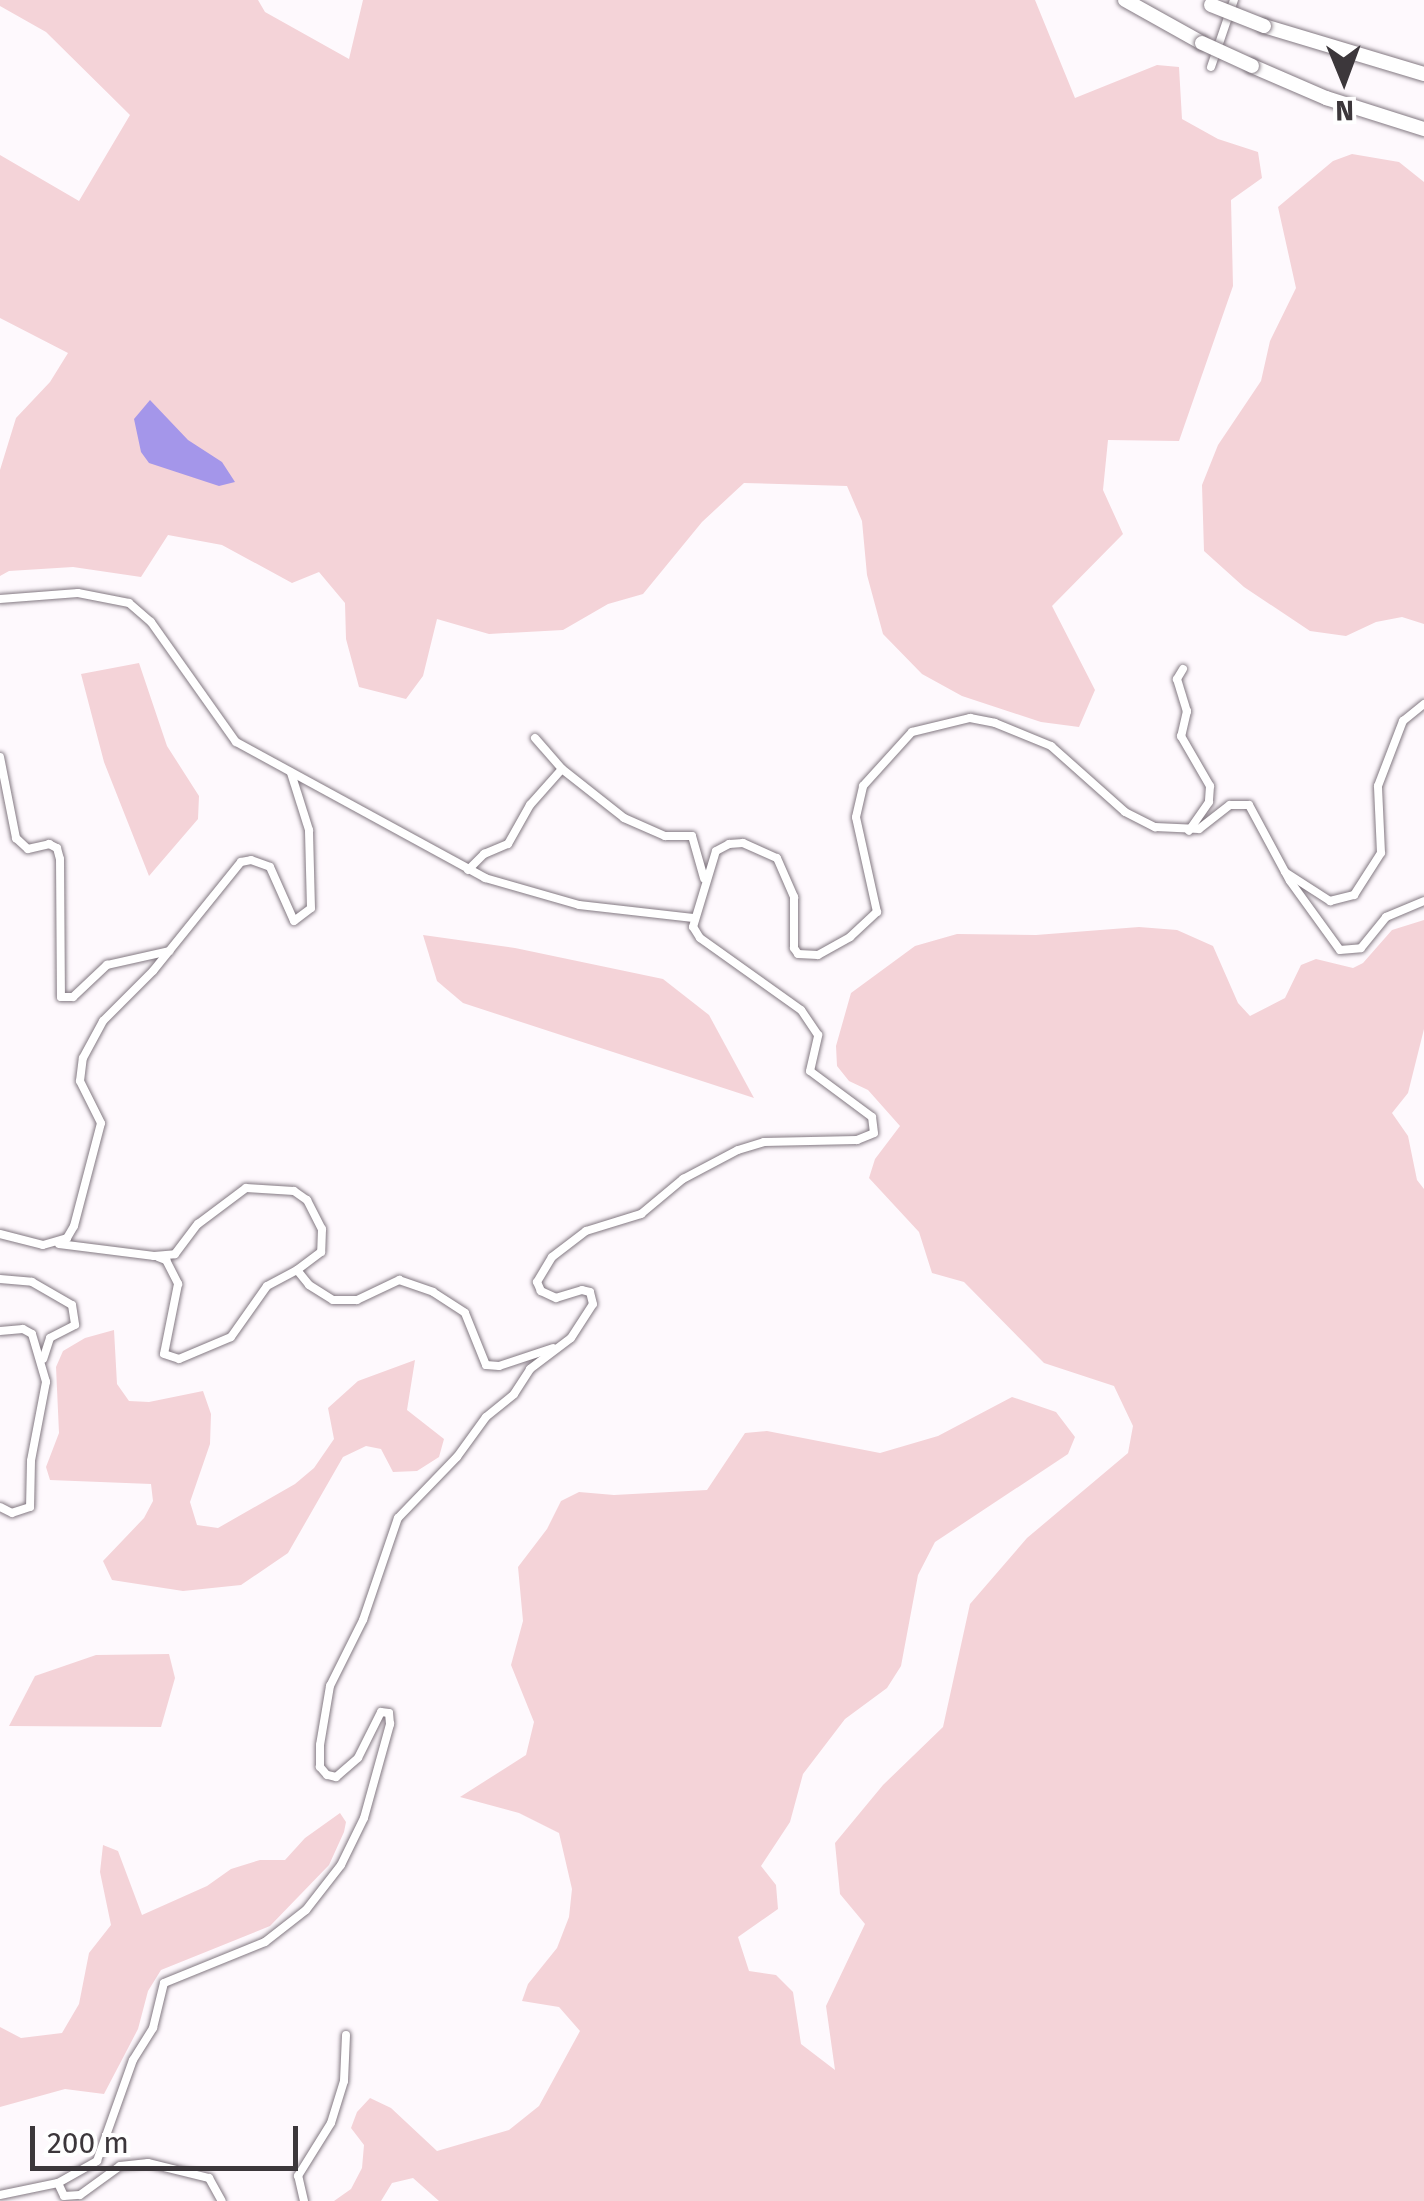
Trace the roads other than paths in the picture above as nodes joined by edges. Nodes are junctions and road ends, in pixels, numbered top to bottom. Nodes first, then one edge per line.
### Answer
1 (1126, 0) edge
2 (1234, 0) edge
3 (1206, 2) edge
4 (1210, 68) dead end
5 (1424, 74) edge
6 (1424, 129) edge
7 (0, 599) edge
8 (1182, 669) dead end
9 (1424, 704) edge
10 (535, 738) dead end
11 (0, 756) edge
12 (562, 769) junction
13 (291, 773) junction
14 (1188, 832) junction
15 (468, 870) junction
16 (1285, 872) junction
17 (706, 882) junction
18 (1424, 900) edge
19 (693, 918) junction
20 (169, 951) junction
21 (0, 1234) edge
22 (58, 1244) junction
23 (154, 1256) junction
24 (296, 1270) junction
25 (0, 1279) edge
26 (0, 1331) edge
27 (562, 1346) junction
28 (43, 1359) junction
29 (0, 1507) edge
30 (346, 2035) dead end
31 (58, 2183) junction
32 (0, 2195) edge
33 (222, 2201) edge
34 (304, 2201) edge

1 - 6 highway, bridge
2 - 4 street
3 - 5 highway, bridge
7 - 13 street
8 - 14 street
9 - 16 street
10 - 12 street
11 - 20 street
12 - 15 street
12 - 17 street
13 - 15 street
13 - 20 street
14 - 16 street
14 - 17 street
15 - 19 street
16 - 18 street
17 - 19 street
19 - 27 street
20 - 22 street
21 - 22 street
22 - 23 street
23 - 24 street
23 - 24 street
24 - 27 street
25 - 28 street
26 - 28 street
27 - 31 street
28 - 29 street
30 - 34 street
31 - 32 street
31 - 33 street

